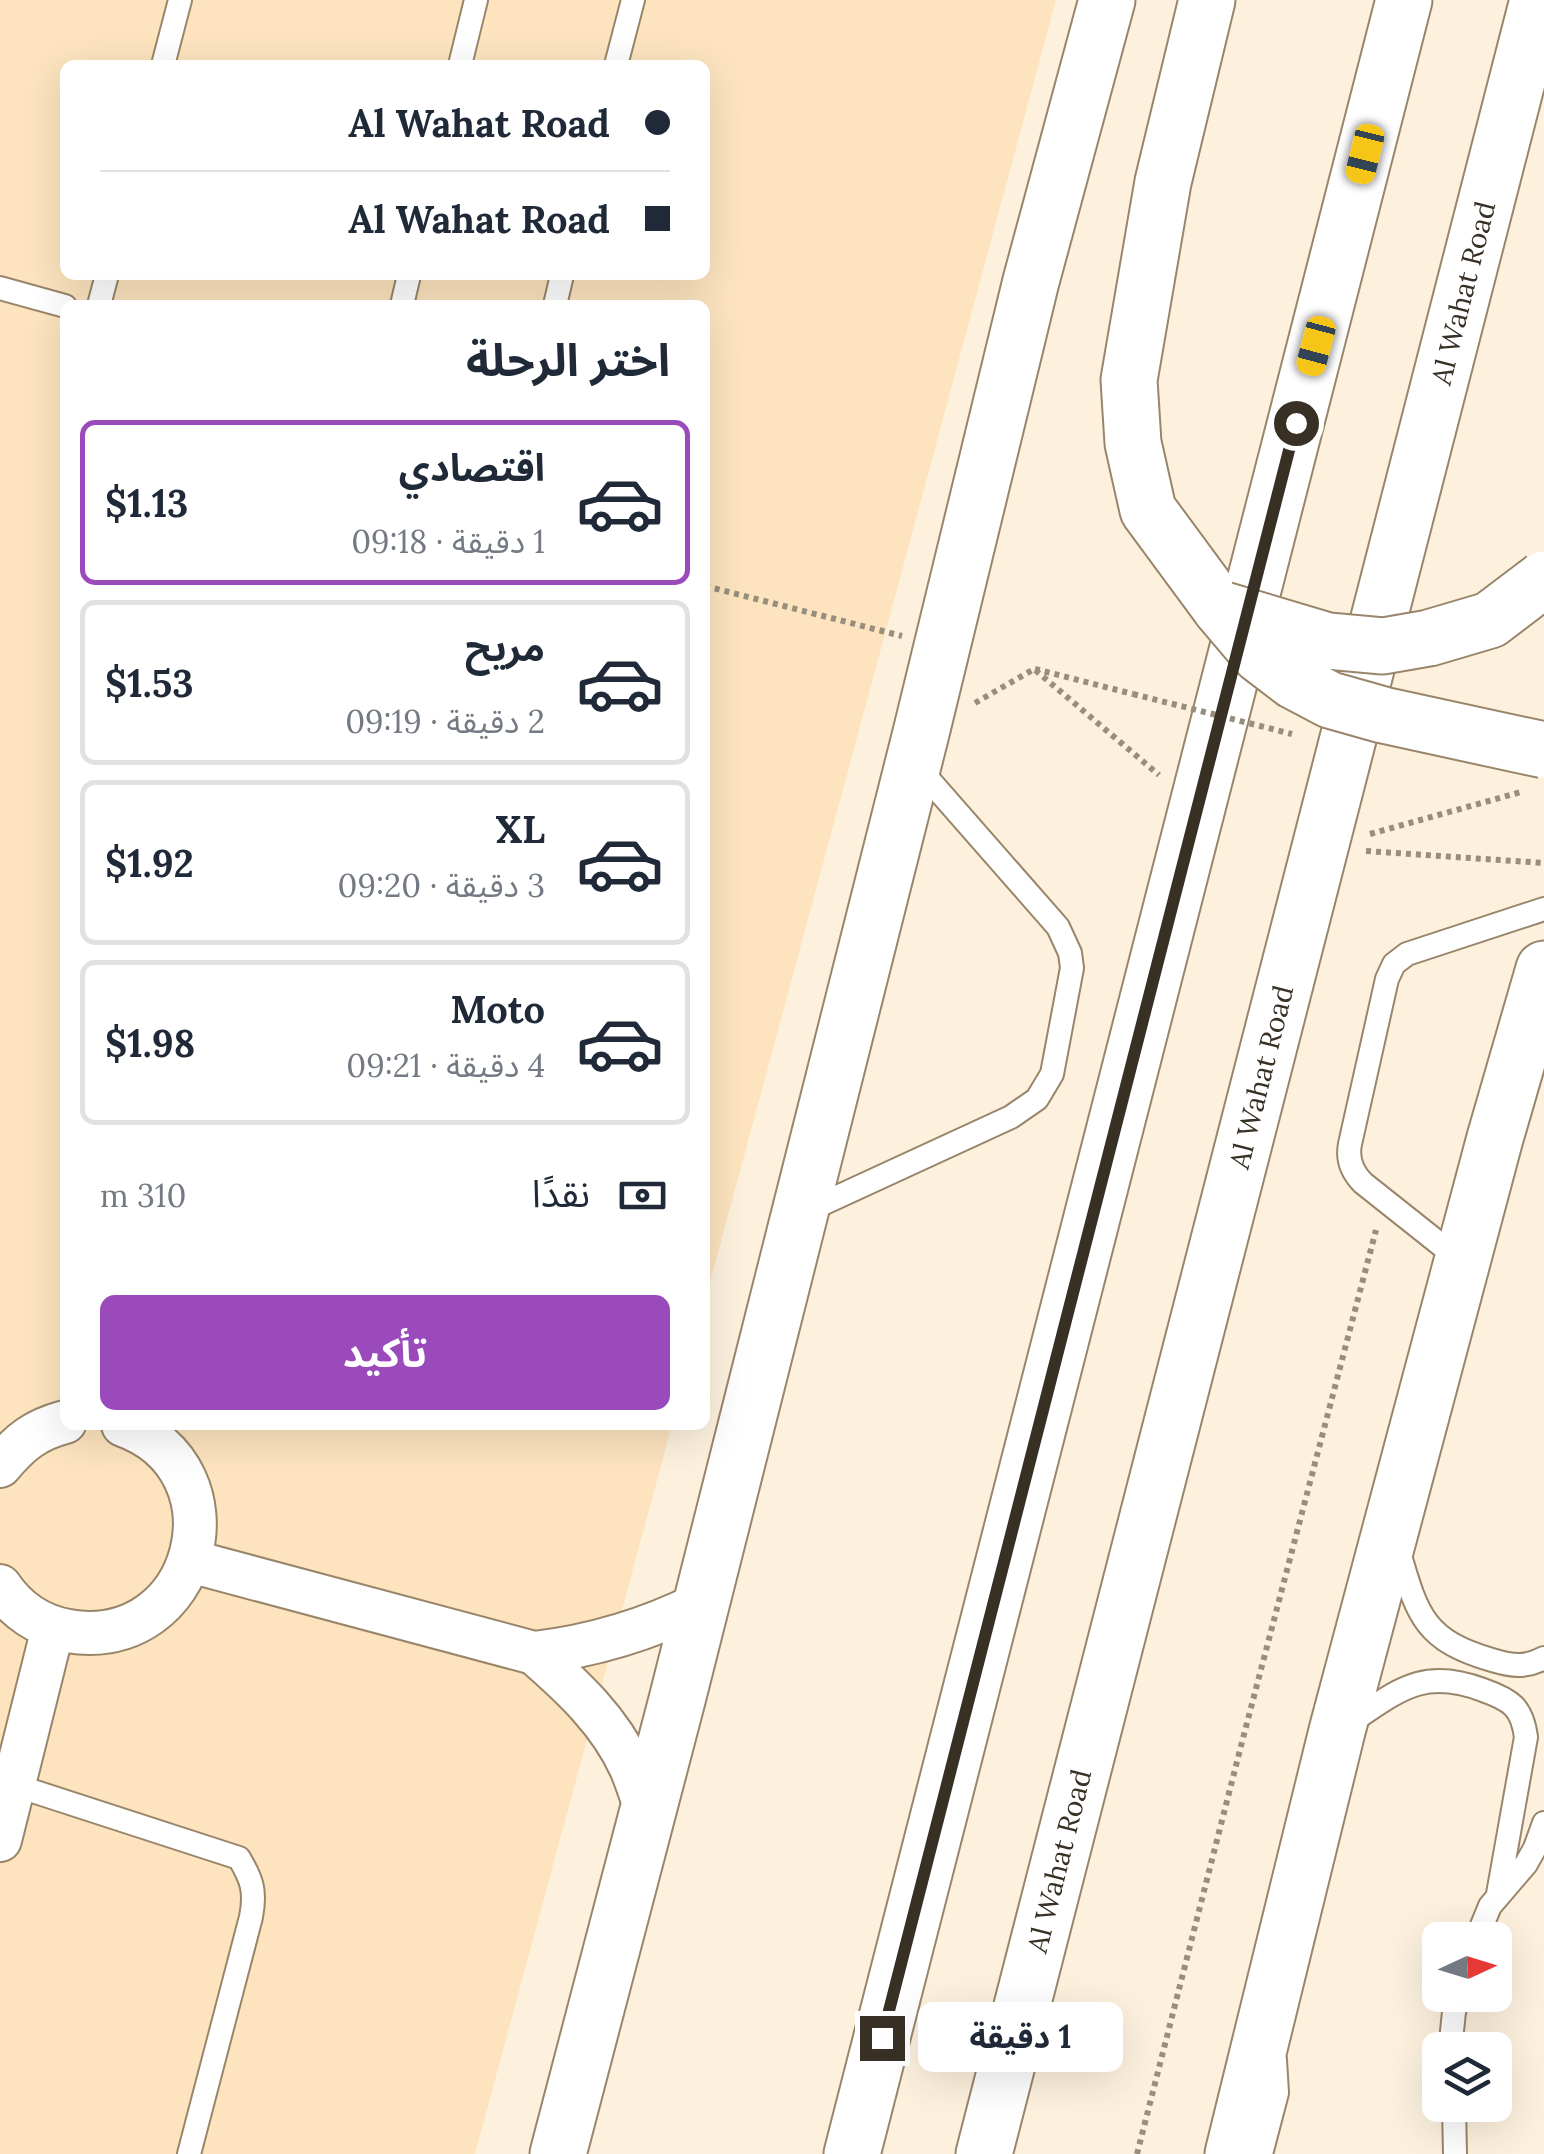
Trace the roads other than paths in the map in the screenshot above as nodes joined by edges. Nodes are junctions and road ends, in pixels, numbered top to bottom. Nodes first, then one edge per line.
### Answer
1 (180, 0) edge
2 (476, 0) edge
3 (633, 0) edge
4 (1108, 0) edge
5 (1207, 0) edge
6 (1404, 0) edge
7 (1538, 0) edge
8 (164, 60) edge
9 (461, 60) edge
10 (617, 60) edge
11 (0, 288) edge
12 (60, 305) edge
13 (1544, 580) edge
14 (1221, 609) junction
15 (918, 748) junction
16 (1533, 771) edge
17 (1544, 909) edge
18 (1544, 969) edge
19 (1544, 1058) edge
20 (1496, 1138) junction
21 (798, 1215) junction
22 (1462, 1262) junction
23 (60, 1424) edge
24 (138, 1430) edge
25 (0, 1466) edge
26 (1392, 1527) junction
27 (190, 1562) junction
28 (0, 1586) edge
29 (701, 1602) junction
30 (53, 1628) junction
31 (534, 1653) junction
32 (1544, 1658) edge
33 (1338, 1731) junction
34 (14, 1785) junction
35 (647, 1813) junction
36 (1544, 1823) edge
37 (0, 1840) edge
38 (1498, 1894) junction
39 (1483, 1922) edge
40 (1261, 2032) junction
41 (1454, 2122) edge
42 (189, 2154) edge
43 (558, 2154) edge
44 (852, 2154) edge
45 (984, 2154) edge
46 (1232, 2154) edge
47 (1262, 2154) edge
48 (1455, 2154) edge

1 - 8 lane
2 - 9 lane
3 - 10 lane
4 - 15 main road
5 - 14 main road
6 - 44 main road
7 - 45 main road, Al Wahat Road
11 - 12 lane
13 - 14 main road, bridge
14 - 16 main road, bridge
15 - 21 main road
15 - 21 lane
17 - 22 lane
18 - 20 main road
19 - 20 lane
20 - 22 main road
21 - 29 main road
22 - 26 main road
23 - 25 street
24 - 27 street
26 - 32 lane
26 - 33 main road
27 - 30 street
27 - 31 street
28 - 30 street
29 - 31 street
29 - 35 main road
30 - 34 street
31 - 35 street
33 - 38 lane
33 - 40 main road
34 - 37 street
34 - 42 lane
35 - 43 main road
36 - 38 lane
38 - 39 lane
40 - 46 main road
40 - 47 lane
41 - 48 lane

